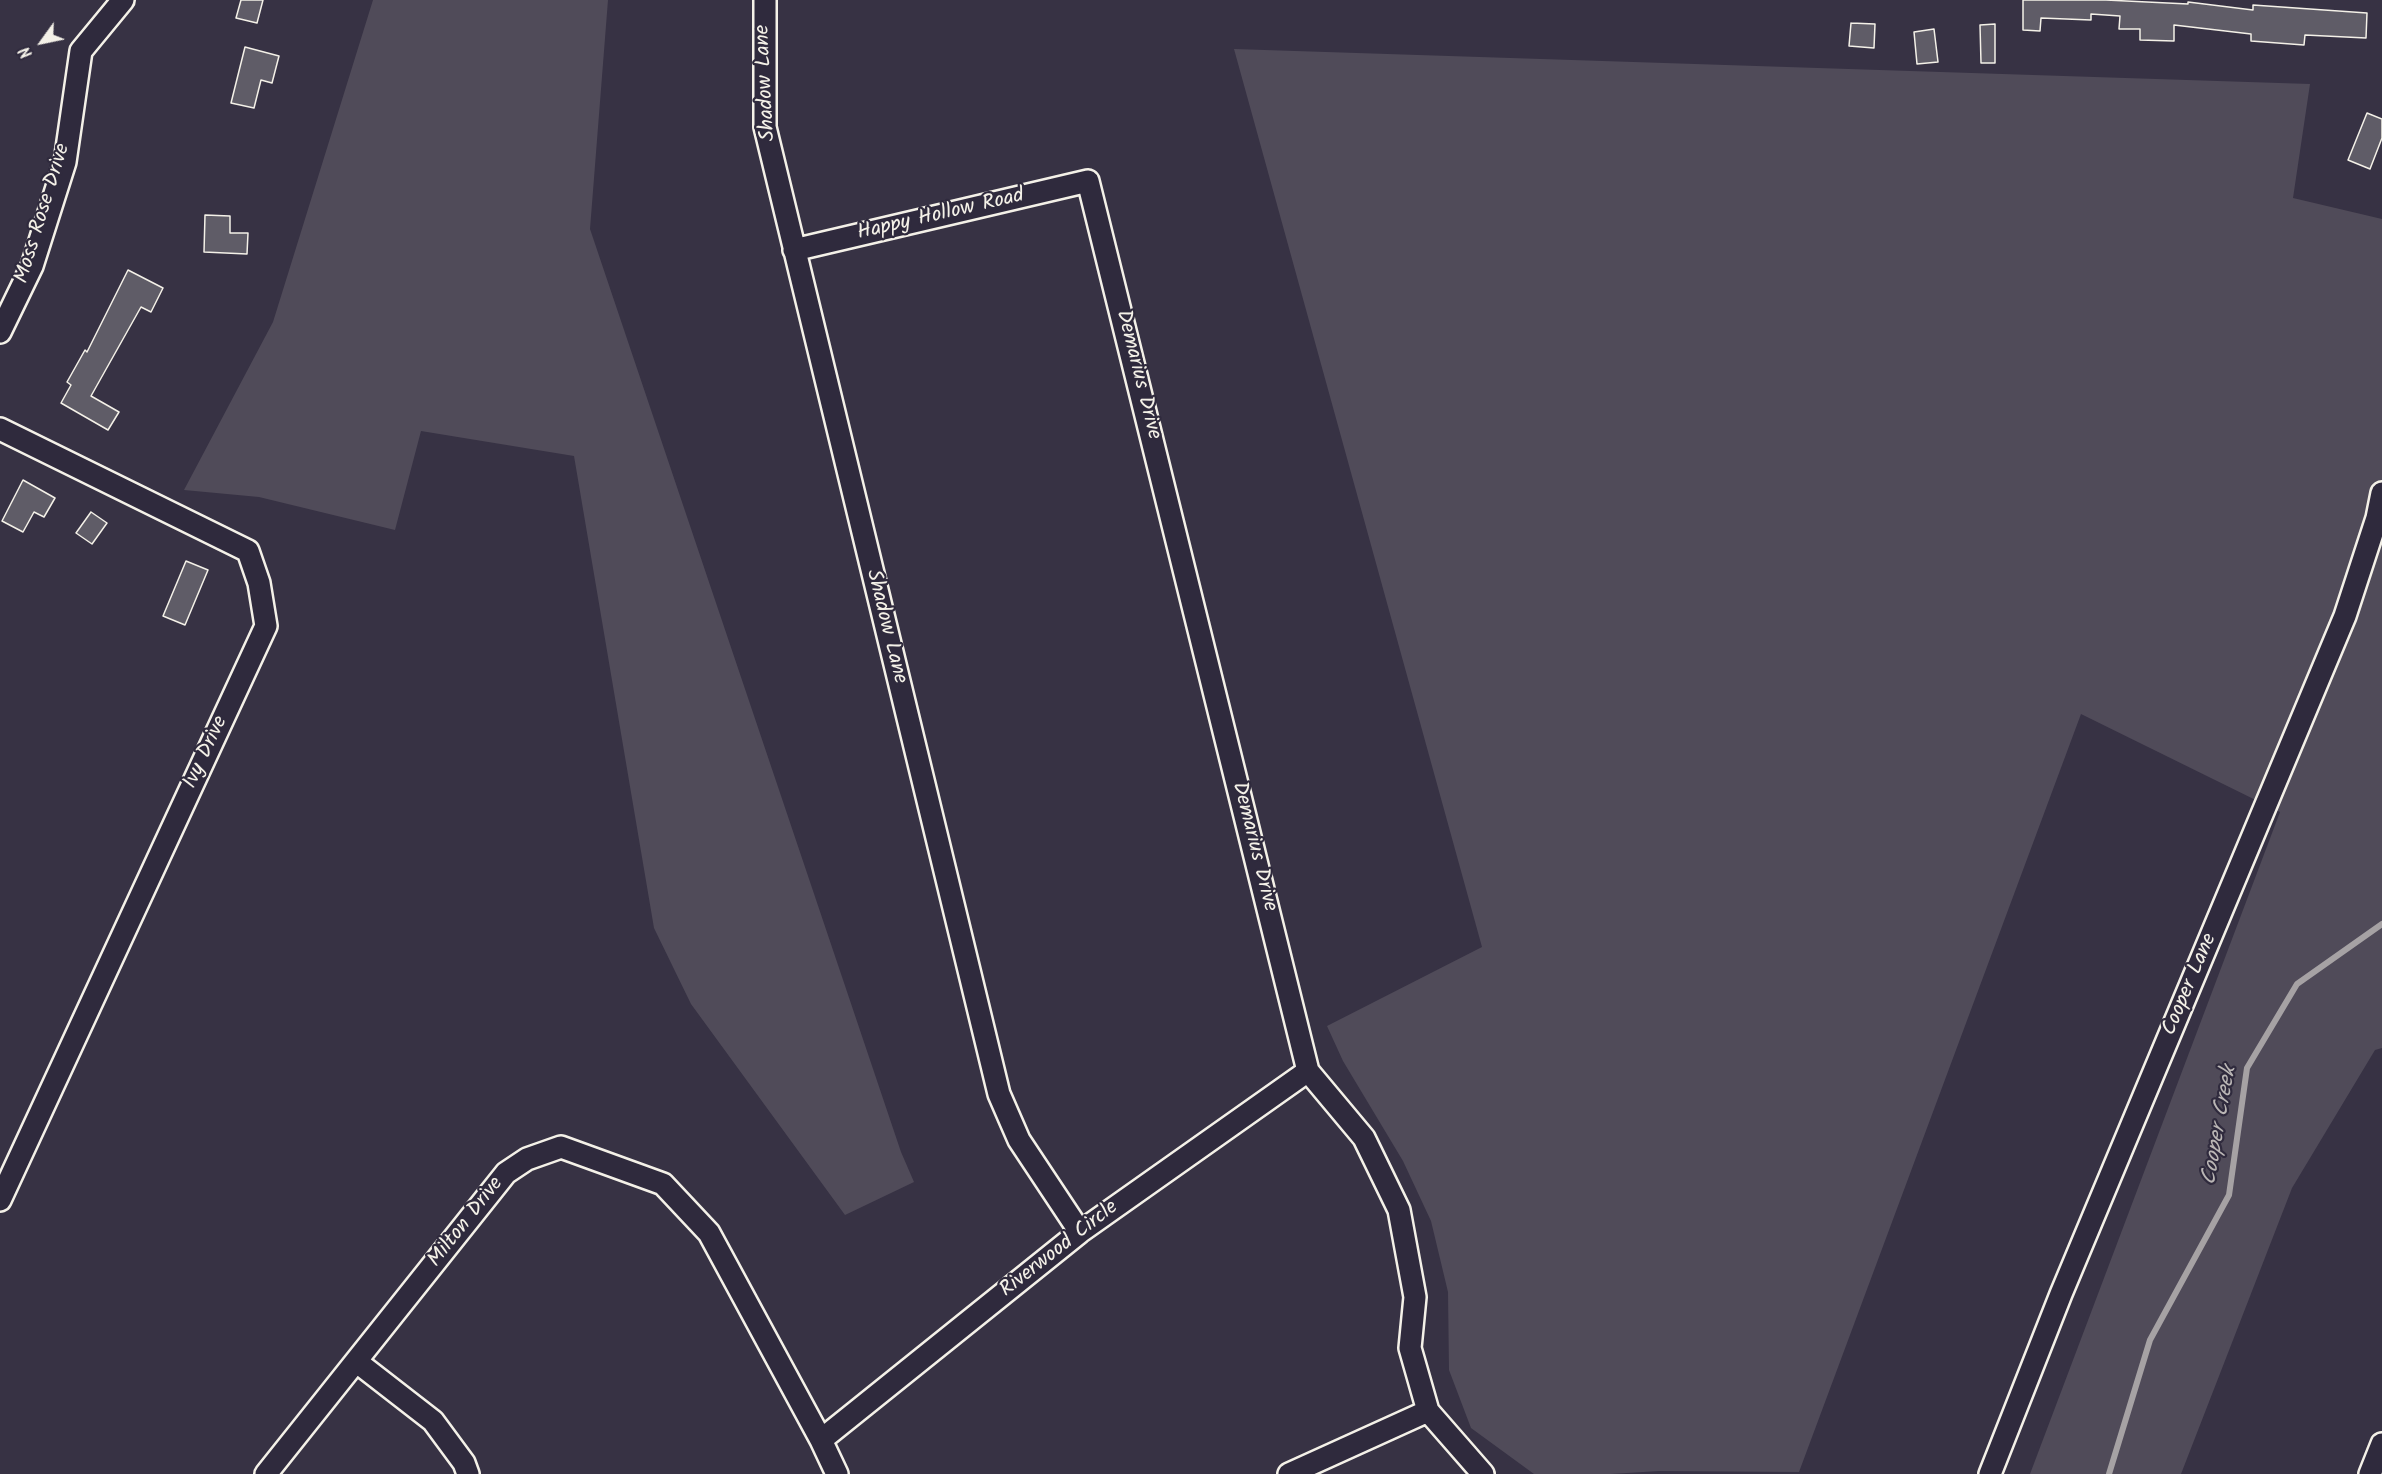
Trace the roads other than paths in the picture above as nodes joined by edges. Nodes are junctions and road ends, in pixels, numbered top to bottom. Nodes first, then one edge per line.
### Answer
1 (123, 0) edge
2 (765, 0) edge
3 (1088, 181) joint
4 (794, 250) junction
5 (0, 332) edge
6 (0, 429) edge
7 (2382, 493) edge
8 (1308, 1071) junction
9 (0, 1200) edge
10 (1080, 1232) junction
11 (357, 1362) junction
12 (1428, 1412) junction
13 (821, 1440) junction
14 (2382, 1444) edge
15 (266, 1474) edge
16 (468, 1474) edge
17 (837, 1474) edge
18 (1289, 1474) edge
19 (1483, 1474) edge
20 (1990, 1474) edge
21 (2370, 1474) edge

1 - 5 street, Moss Rose Drive
2 - 4 street, Shadow Lane
3 - 4 street, Happy Hollow Road
3 - 8 street, Demarius Drive
4 - 10 street, Shadow Lane
6 - 9 street, Ivy Drive
7 - 20 street, Cooper Lane
8 - 10 street, Riverwood Circle
8 - 12 street, Demarius Drive
10 - 13 street, Riverwood Circle
11 - 13 street, Milton Drive
11 - 15 street, Milton Drive
11 - 16 street
12 - 18 street
12 - 19 street, Demarius Drive
13 - 17 street, Milton Drive
14 - 21 street

